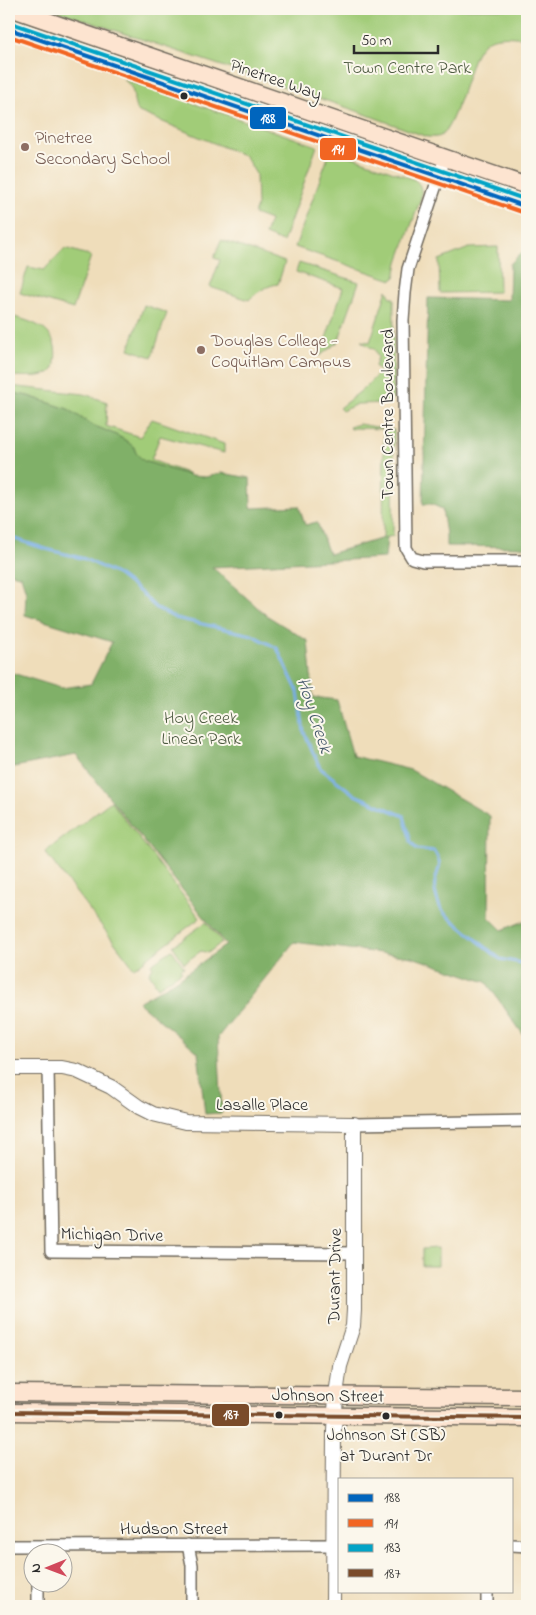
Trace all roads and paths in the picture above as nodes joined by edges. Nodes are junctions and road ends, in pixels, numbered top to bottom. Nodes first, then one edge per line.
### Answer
1 (13, 9) edge
2 (9, 28) edge
3 (445, 158) junction
4 (439, 177) junction
5 (527, 186) edge
6 (527, 207) edge
7 (527, 561) edge
8 (48, 1067) junction
9 (9, 1068) edge
10 (527, 1121) edge
11 (354, 1124) junction
12 (355, 1253) junction
13 (9, 1393) edge
14 (336, 1395) junction
15 (527, 1397) edge
16 (9, 1412) edge
17 (335, 1415) junction
18 (527, 1418) edge
19 (188, 1545) junction
20 (337, 1545) edge
21 (514, 1545) edge
22 (9, 1546) edge
23 (527, 1546) edge
24 (22, 1547) edge
25 (72, 1548) edge
26 (38, 1592) edge
27 (487, 1592) edge
28 (38, 1606) edge
29 (192, 1606) edge
30 (334, 1606) edge
31 (487, 1606) edge

1 - 3 main road, Pinetree Way
2 - 4 main road
3 - 4 street, Town Centre Boulevard
3 - 5 main road, Pinetree Way
4 - 6 main road
4 - 7 street, Town Centre Boulevard
8 - 9 street, Lasalle Place
8 - 11 street, Lasalle Place
8 - 12 street, Michigan Drive
10 - 11 street, Lasalle Place
11 - 12 street, Durant Drive
12 - 14 street, Durant Drive
13 - 14 main road, Johnson Street
14 - 15 main road, Johnson Street
14 - 17 street, Durant Drive
16 - 17 main road, Johnson Street
17 - 18 main road, Johnson Street
17 - 20 street, Durant Drive
19 - 20 street, Hudson Street
19 - 25 street, Hudson Street
19 - 29 street
20 - 30 street, Durant Drive
21 - 23 street
22 - 24 street, Hudson Street
26 - 28 street
27 - 31 street

